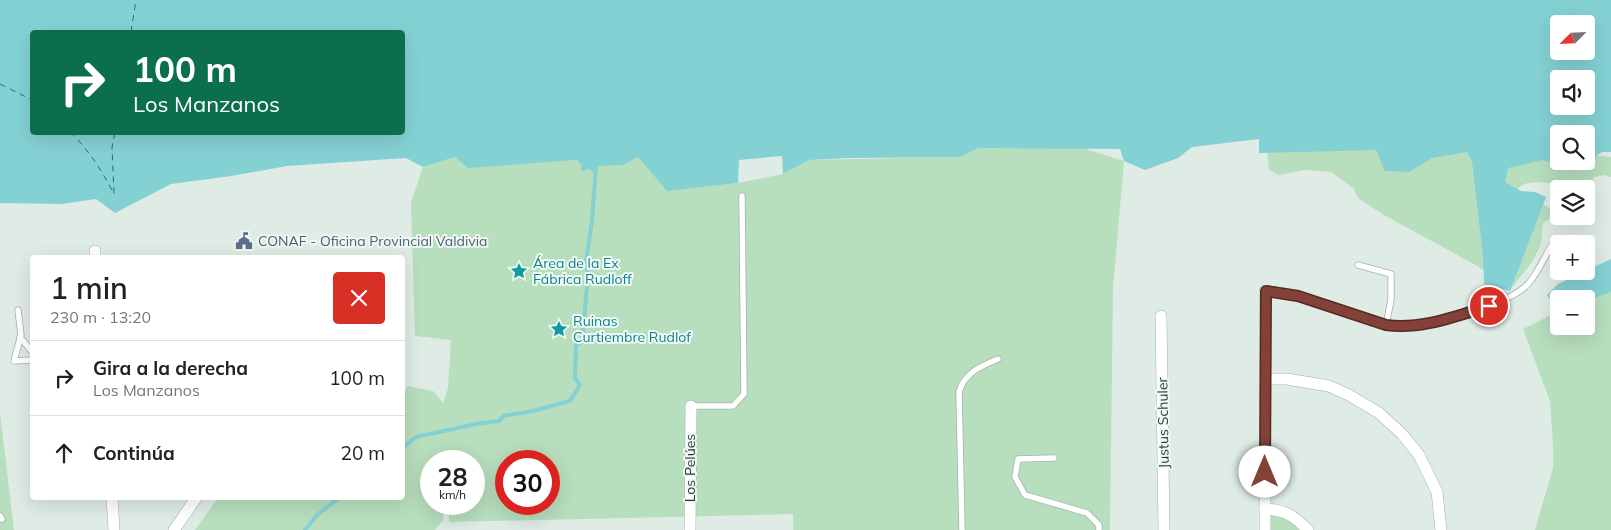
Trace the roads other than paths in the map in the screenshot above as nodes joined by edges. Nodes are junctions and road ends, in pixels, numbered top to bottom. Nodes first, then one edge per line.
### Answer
1 (742, 196) dead end
2 (1550, 248) edge
3 (1358, 265) dead end
4 (1298, 296) joint
5 (18, 310) dead end
6 (1161, 316) dead end
7 (1386, 325) junction
8 (20, 337) junction
9 (30, 350) edge
10 (998, 359) dead end
11 (30, 360) edge
12 (1265, 379) junction
13 (690, 406) joint
14 (1054, 458) dead end
15 (112, 500) edge
16 (195, 500) edge
17 (1265, 509) junction
18 (114, 530) edge
19 (174, 530) edge
20 (690, 530) edge
21 (962, 530) edge
22 (1099, 530) edge
23 (1164, 530) edge
24 (1264, 530) edge
25 (1308, 530) edge
26 (1441, 530) edge

1 - 13 lane
2 - 7 lane
3 - 7 lane
4 - 7 lane
4 - 12 street
5 - 8 lane
6 - 23 street, Justus Schuler
8 - 9 lane
8 - 11 lane
10 - 21 lane
12 - 17 street
12 - 26 street
13 - 20 street, Los Pelúes
14 - 22 lane
15 - 18 street
16 - 19 street
17 - 24 street
17 - 25 street

